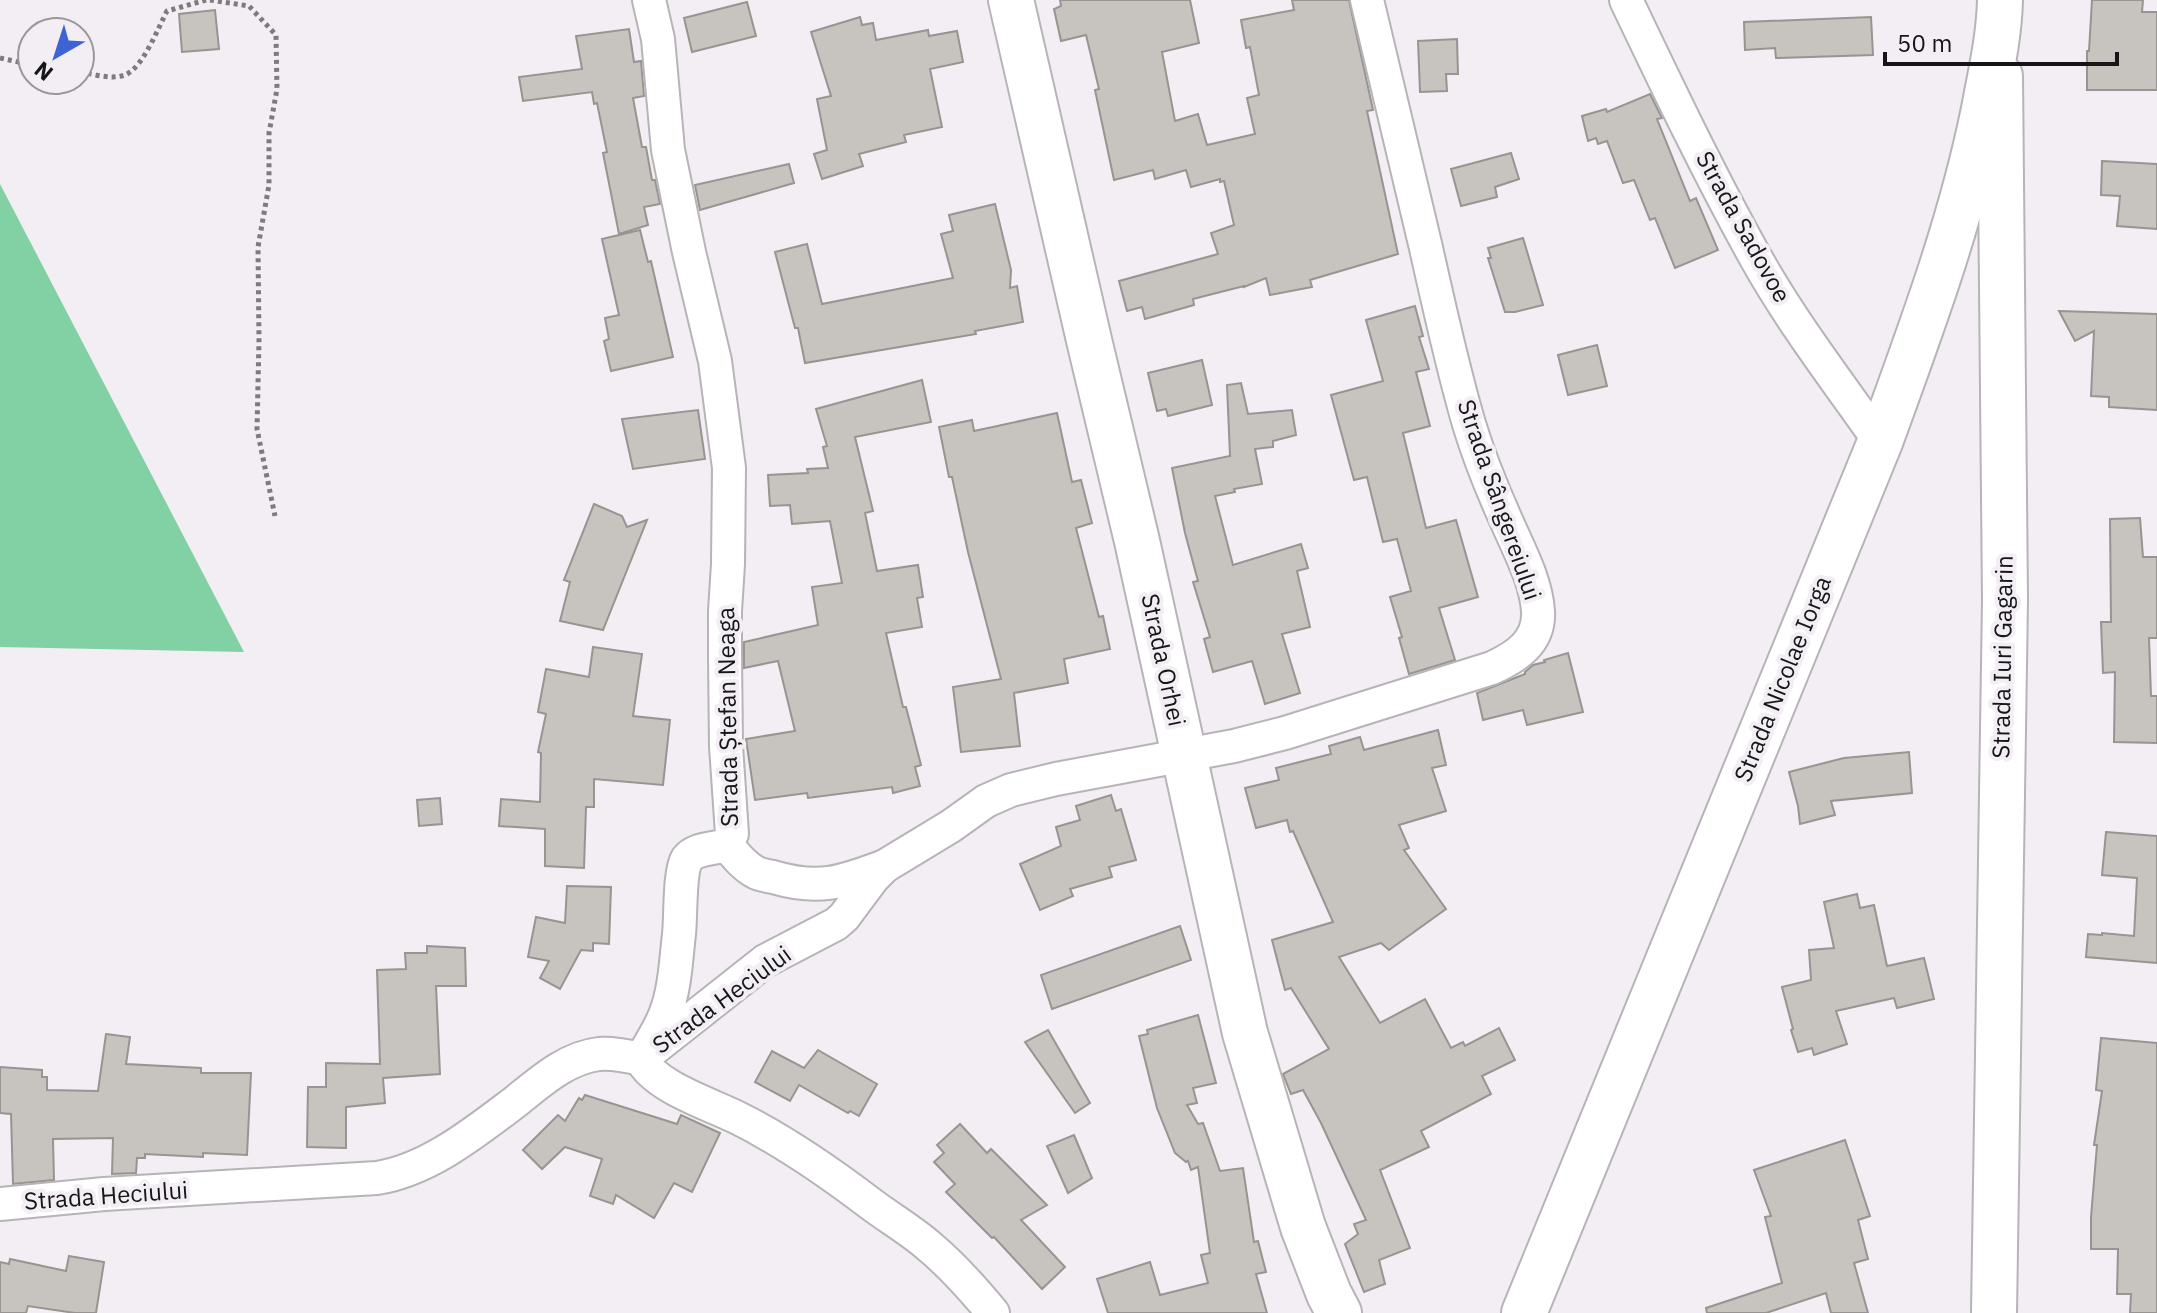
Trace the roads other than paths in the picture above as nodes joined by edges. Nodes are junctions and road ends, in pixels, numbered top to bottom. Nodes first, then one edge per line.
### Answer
1 (649, 0) edge
2 (1011, 0) edge
3 (1367, 0) edge
4 (1626, 0) edge
5 (2000, 15) edge
6 (1880, 442) junction
7 (1184, 756) junction
8 (727, 845) junction
9 (885, 866) junction
10 (641, 1059) junction
11 (0, 1204) edge
12 (993, 1313) edge
13 (1339, 1313) edge
14 (1524, 1313) edge
15 (1994, 1313) edge

1 - 8 street, Strada Ștefan Neaga
2 - 7 street, Strada Orhei
3 - 7 street, Strada Sângereiului
4 - 6 street, Strada Sadovoe
5 - 6 street, Strada Nicolae Iorga
5 - 15 street, Strada Iuri Gagarin
6 - 14 street, Strada Nicolae Iorga
7 - 9 street, Strada Heciului
7 - 13 street, Strada Orhei
8 - 9 street
8 - 10 street, Strada Ștefan Neaga
9 - 10 street, Strada Heciului
10 - 11 street, Strada Heciului
10 - 12 street

